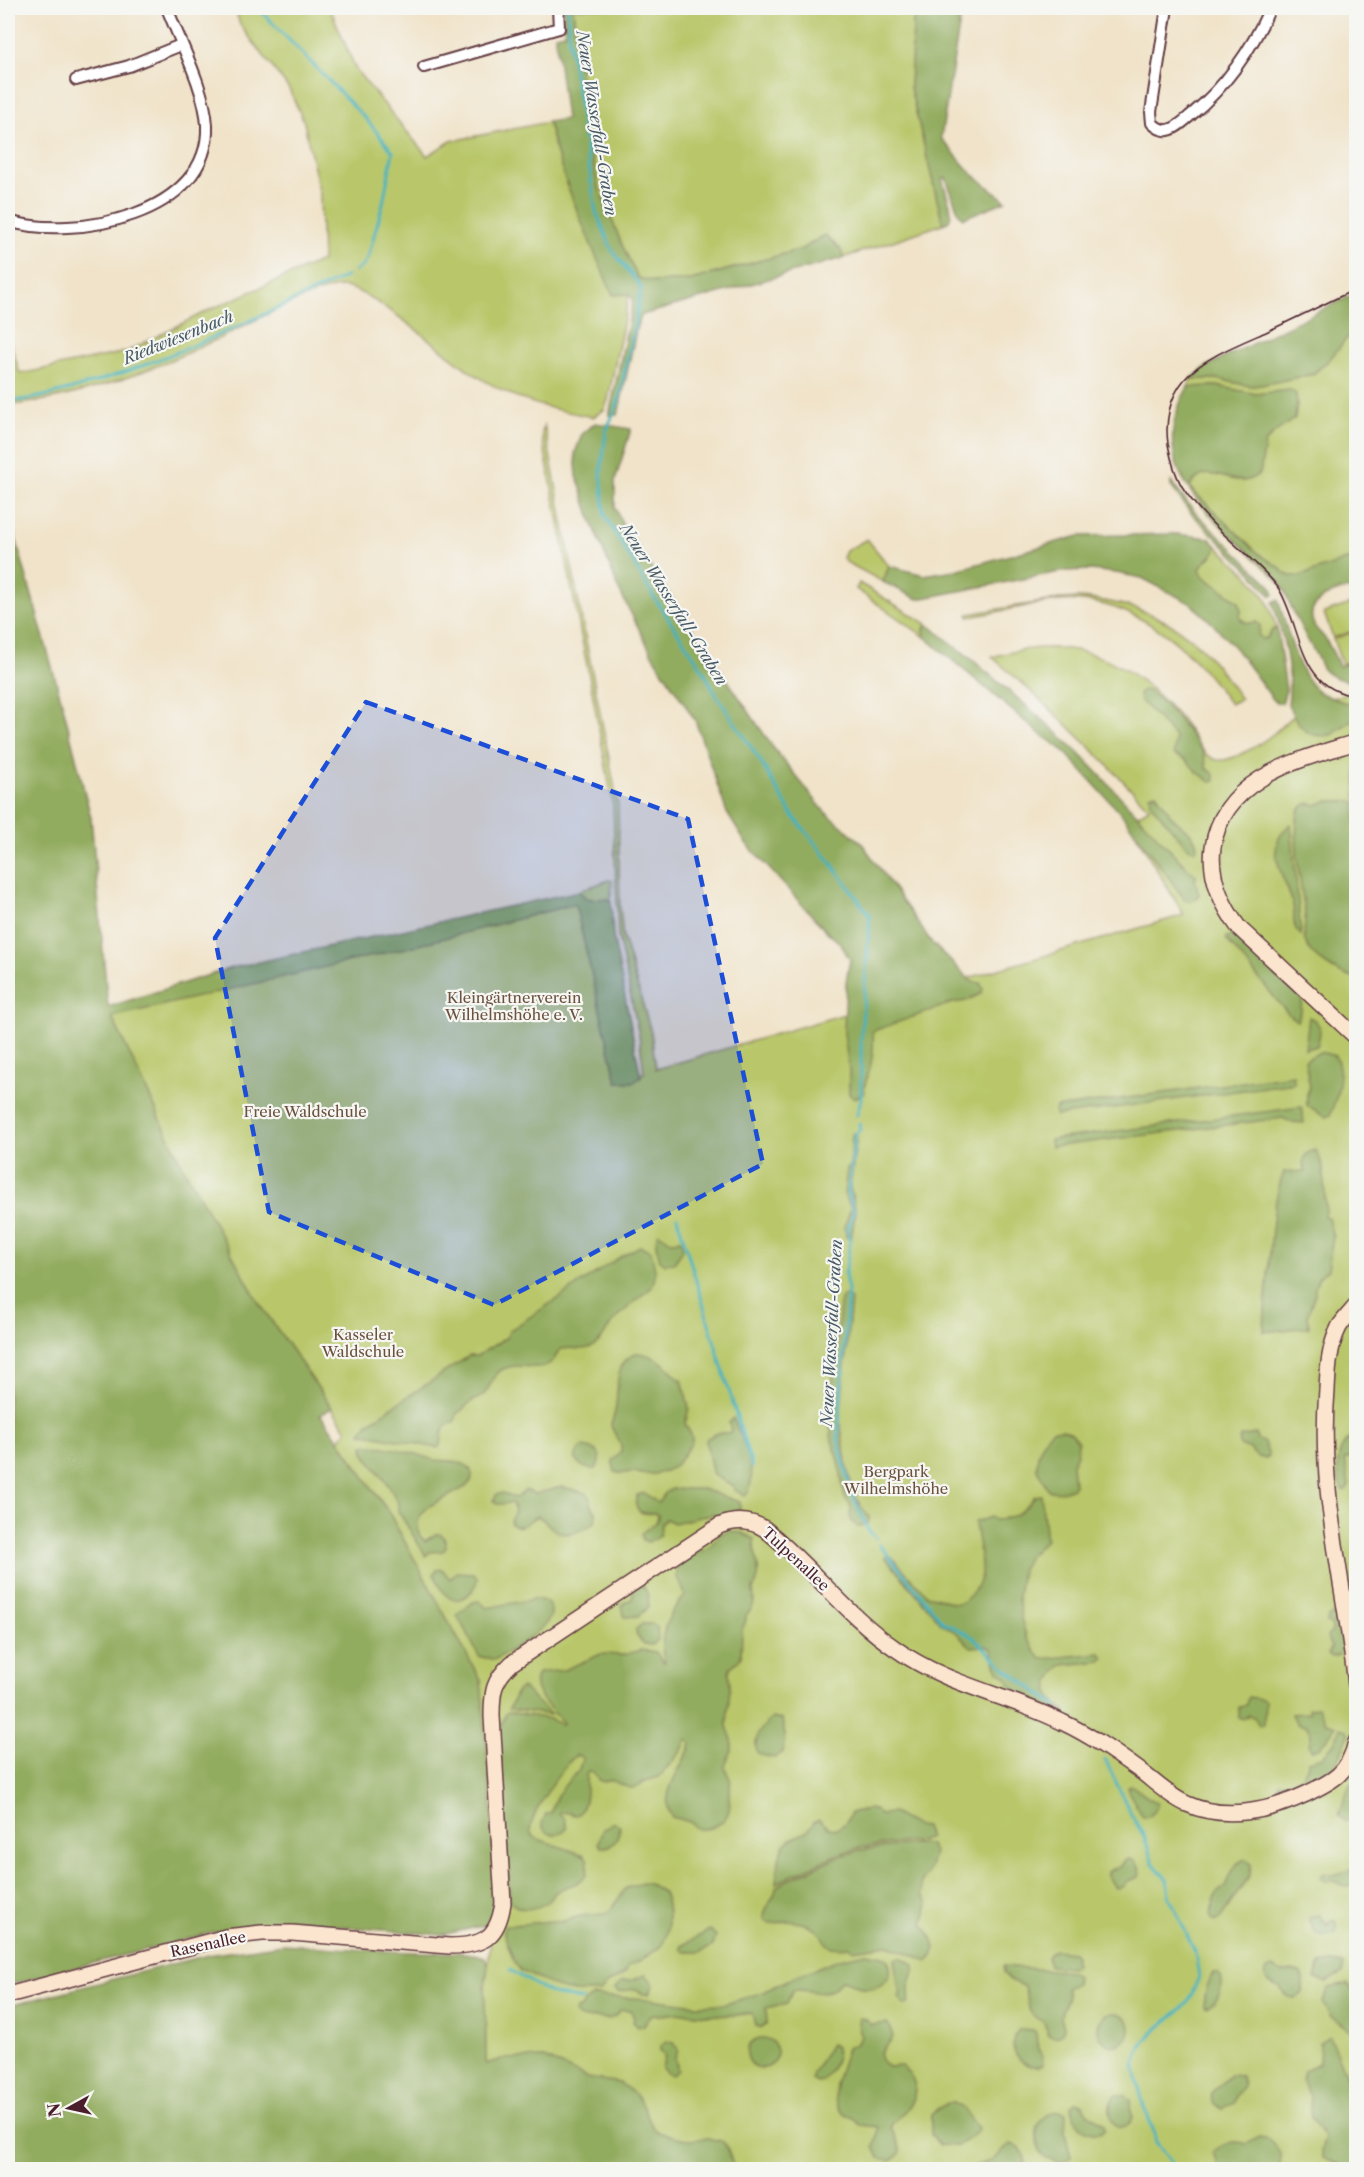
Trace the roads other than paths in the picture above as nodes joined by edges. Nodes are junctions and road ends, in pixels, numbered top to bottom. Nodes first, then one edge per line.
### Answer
1 (167, 8) edge
2 (558, 8) edge
3 (1167, 8) edge
4 (1270, 8) edge
5 (181, 45) junction
6 (424, 67) dead end
7 (76, 80) dead end
8 (8, 221) edge
9 (1356, 742) edge
10 (1356, 1037) edge
11 (1356, 1306) edge
12 (1356, 1685) edge
13 (1356, 1742) edge
14 (449, 1946) joint
15 (8, 1995) edge

1 - 5 street
2 - 6 street
3 - 4 street
5 - 7 street
5 - 8 street
9 - 10 main road
11 - 12 main road
13 - 14 main road, Tulpenallee
14 - 15 main road, Rasenallee

